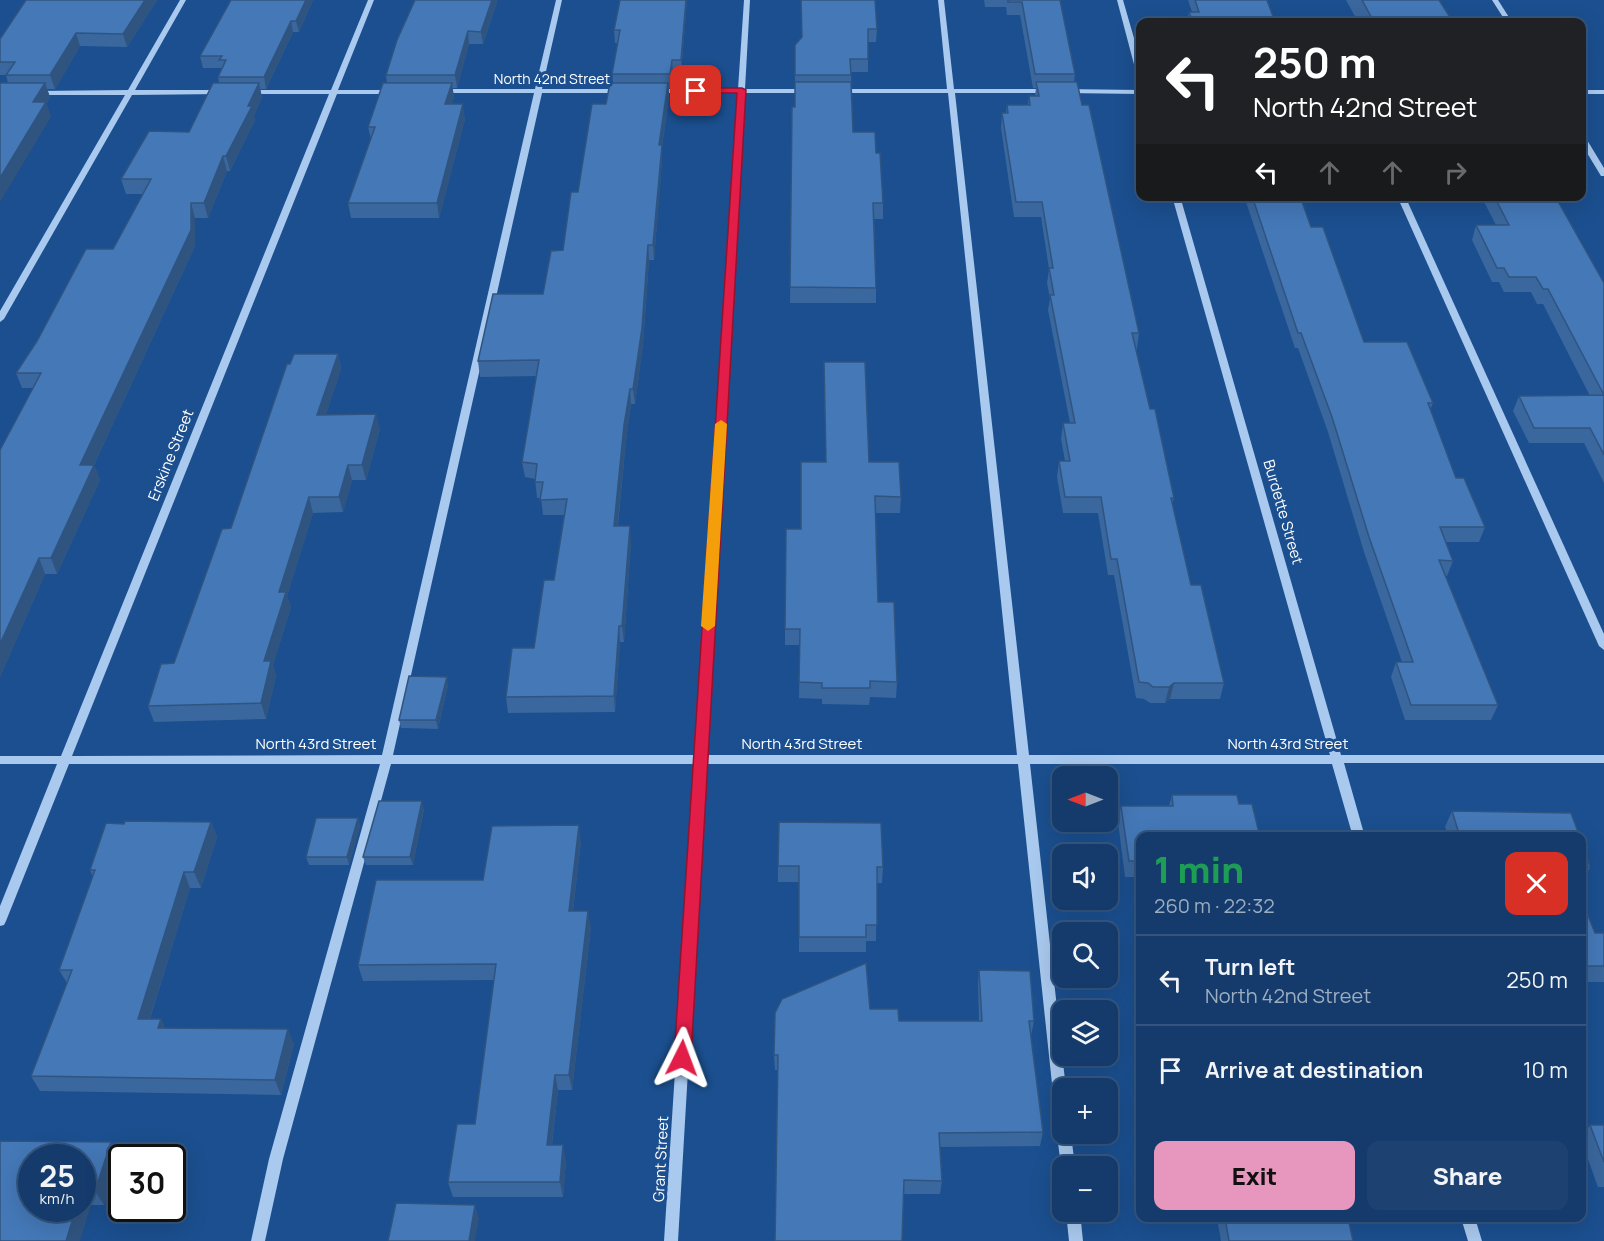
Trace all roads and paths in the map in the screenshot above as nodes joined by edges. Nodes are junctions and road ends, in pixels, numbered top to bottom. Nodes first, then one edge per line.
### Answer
1 (183, 0) edge
2 (371, 0) edge
3 (559, 0) edge
4 (747, 0) edge
5 (941, 0) edge
6 (1120, 0) edge
7 (1495, 0) edge
8 (1506, 18) edge
9 (1136, 58) edge
10 (742, 90) junction
11 (425, 91) edge
12 (538, 91) junction
13 (634, 91) edge
14 (646, 91) edge
15 (812, 91) edge
16 (823, 91) edge
17 (951, 91) junction
18 (226, 92) edge
19 (238, 92) edge
20 (334, 92) junction
21 (402, 92) edge
22 (1136, 92) edge
23 (1586, 92) edge
24 (1604, 92) edge
25 (24, 93) edge
26 (130, 93) junction
27 (1586, 145) edge
28 (1604, 174) edge
29 (1177, 201) edge
30 (1403, 201) edge
31 (0, 319) edge
32 (1604, 646) edge
33 (1336, 758) junction
34 (387, 759) junction
35 (700, 759) junction
36 (1023, 759) junction
37 (1604, 759) edge
38 (0, 760) edge
39 (65, 760) junction
40 (1358, 832) edge
41 (0, 921) edge
42 (1058, 1078) edge
43 (1074, 1222) edge
44 (1469, 1222) edge
45 (258, 1241) edge
46 (671, 1241) edge
47 (1076, 1241) edge
48 (1475, 1241) edge

1 - 26 street
2 - 20 street, Erskine Street
3 - 12 street
4 - 10 street, Grant Street
5 - 17 street
6 - 9 street
7 - 8 street
10 - 14 street
10 - 15 street
10 - 35 street, Grant Street
11 - 12 street, North 42nd Street
12 - 13 street, North 42nd Street
12 - 34 street
16 - 17 street
17 - 22 street
17 - 36 street
18 - 26 street
19 - 20 street
20 - 21 street
20 - 39 street, Erskine Street
23 - 24 street
25 - 26 street
26 - 31 street
27 - 28 street
29 - 33 street, Burdette Street
30 - 32 street
33 - 36 street, North 43rd Street
33 - 37 street, North 43rd Street
33 - 40 street, Burdette Street
34 - 35 street, North 43rd Street
34 - 39 street, North 43rd Street
34 - 45 street
35 - 36 street, North 43rd Street
35 - 46 street, Grant Street
36 - 42 street
38 - 39 street, North 43rd Street
39 - 41 street, Erskine Street
43 - 47 street
44 - 48 street

